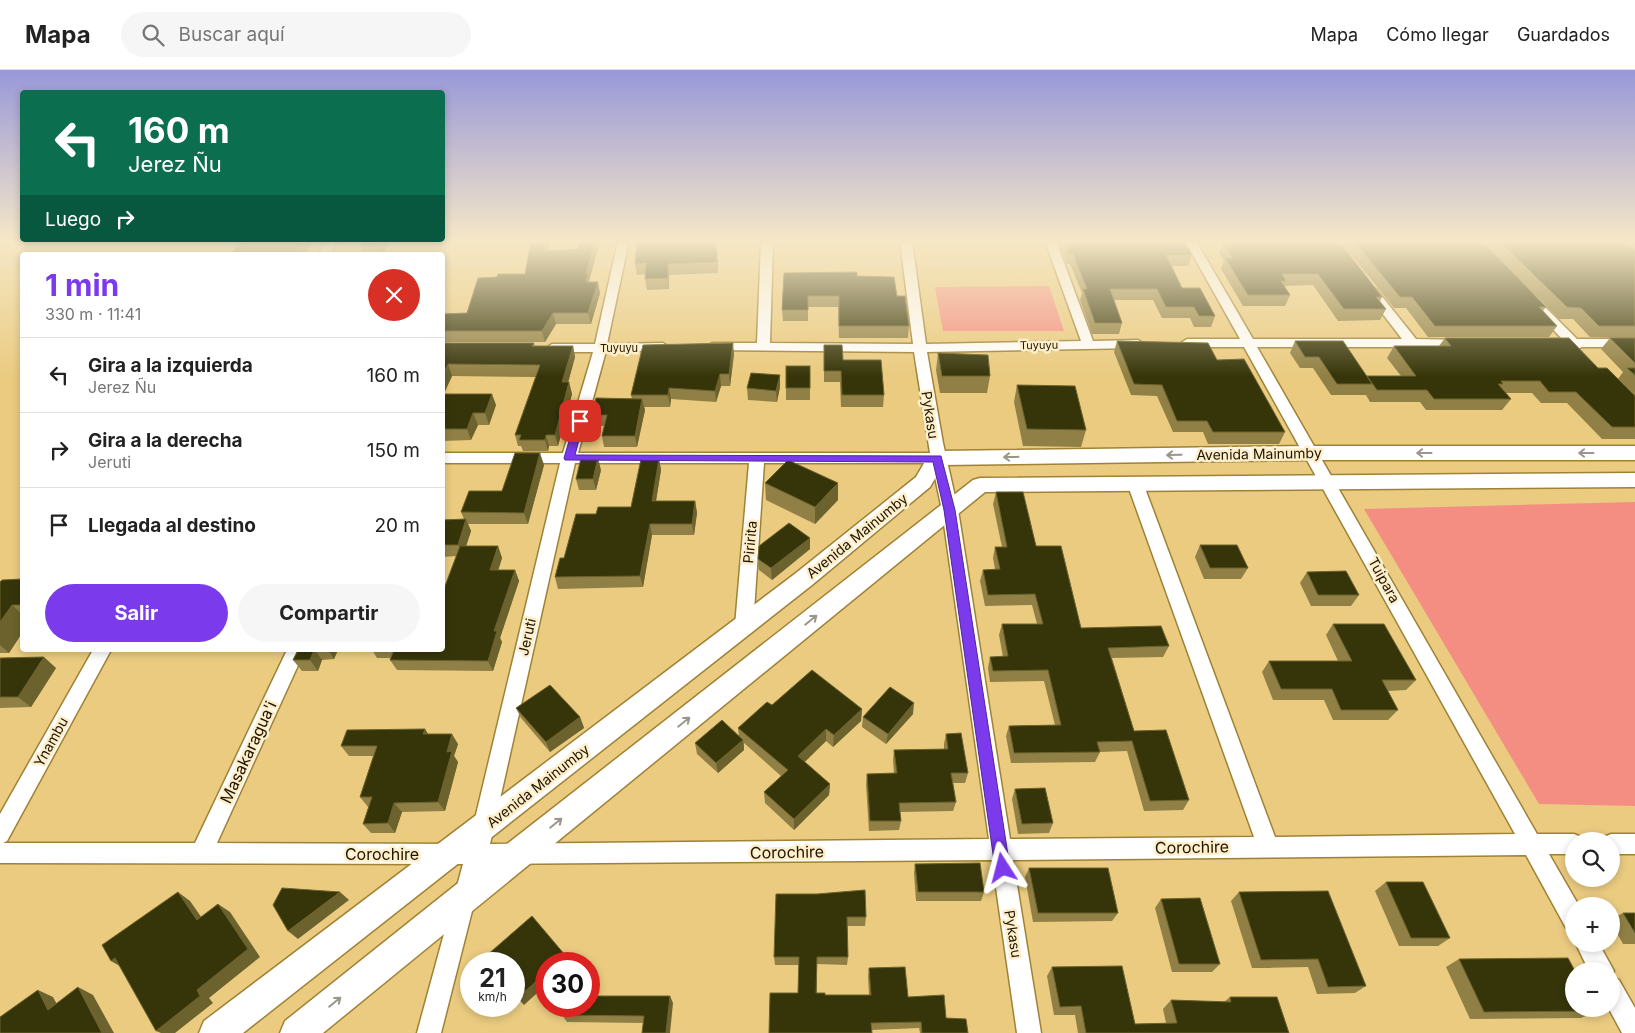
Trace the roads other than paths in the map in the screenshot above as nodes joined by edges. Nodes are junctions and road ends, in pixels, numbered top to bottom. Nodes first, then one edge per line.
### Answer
1 (614, 286) edge
2 (765, 286) edge
3 (912, 286) edge
4 (1067, 286) edge
5 (1216, 286) edge
6 (1368, 286) edge
7 (1533, 302) edge
8 (1248, 343) junction
9 (1412, 343) junction
10 (1479, 343) edge
11 (1535, 343) edge
12 (1573, 343) junction
13 (1635, 343) edge
14 (1088, 344) junction
15 (1154, 344) edge
16 (1173, 344) edge
17 (677, 347) edge
18 (696, 347) edge
19 (763, 347) junction
20 (541, 348) edge
21 (600, 348) junction
22 (920, 348) junction
23 (1587, 357) edge
24 (1312, 453) junction
25 (1635, 454) edge
26 (757, 457) junction
27 (445, 458) edge
28 (569, 458) junction
29 (937, 458) junction
30 (1635, 480) edge
31 (1328, 481) junction
32 (1136, 483) junction
33 (950, 510) junction
34 (744, 626) junction
35 (101, 652) edge
36 (295, 652) edge
37 (483, 828) junction
38 (0, 834) edge
39 (1531, 844) junction
40 (1565, 844) edge
41 (1620, 844) edge
42 (1635, 844) edge
43 (1268, 847) junction
44 (1000, 850) junction
45 (0, 853) edge
46 (201, 854) junction
47 (450, 854) junction
48 (476, 854) junction
49 (517, 854) junction
50 (465, 897) junction
51 (1565, 904) edge
52 (1620, 1004) edge
53 (1635, 1032) edge
54 (216, 1033) edge
55 (297, 1033) edge
56 (429, 1033) edge
57 (1029, 1033) edge

1 - 21 street, Jeruti
2 - 19 street
3 - 22 street, Pykasu
4 - 14 street
5 - 8 street, Tuipara
6 - 9 street
7 - 12 street
8 - 9 street
8 - 16 street
8 - 24 street, Tuipara
9 - 10 street
11 - 12 street
12 - 13 street
12 - 23 street
14 - 15 street, Tuyuyu
14 - 22 street, Tuyuyu
17 - 21 street, Tuyuyu
18 - 19 street, Tuyuyu
19 - 22 street, Tuyuyu
20 - 21 street, Tuyuyu
21 - 28 street, Jeruti
22 - 29 street, Pykasu
25 -> 24 street, Avenida Mainumby
24 -> 29 street, Avenida Mainumby
24 - 31 street, Tuipara
26 - 28 street
26 - 29 street
26 - 34 street, Piririta
27 - 28 street
28 - 37 street, Jeruti
29 - 33 street, Pykasu
29 - 34 street, Avenida Mainumby
30 - 31 street, Avenida Mainumby
31 - 32 street, Avenida Mainumby
31 - 39 street, Tuipara
32 - 33 street, Avenida Mainumby
32 - 43 street
33 - 44 street, Pykasu
49 -> 33 street, Avenida Mainumby
34 - 37 street, Avenida Mainumby
35 - 38 street, Ynambu
36 - 46 street, Masakaragua'i
37 - 47 street, Avenida Mainumby
37 - 48 street, Jeruti
39 - 40 street, Corochire
39 - 43 street, Corochire
39 - 51 street, Tuipara
41 - 42 street
43 - 44 street, Corochire
44 - 49 street, Corochire
44 - 57 street, Pykasu
45 - 46 street, Corochire
46 - 47 street, Corochire
47 - 48 street, Corochire
47 - 54 street, Avenida Mainumby
48 - 49 street, Corochire
48 - 50 street, Jeruti
49 - 50 street, Avenida Mainumby
55 -> 50 street, Avenida Mainumby
50 - 56 street, Jeruti
52 - 53 street

